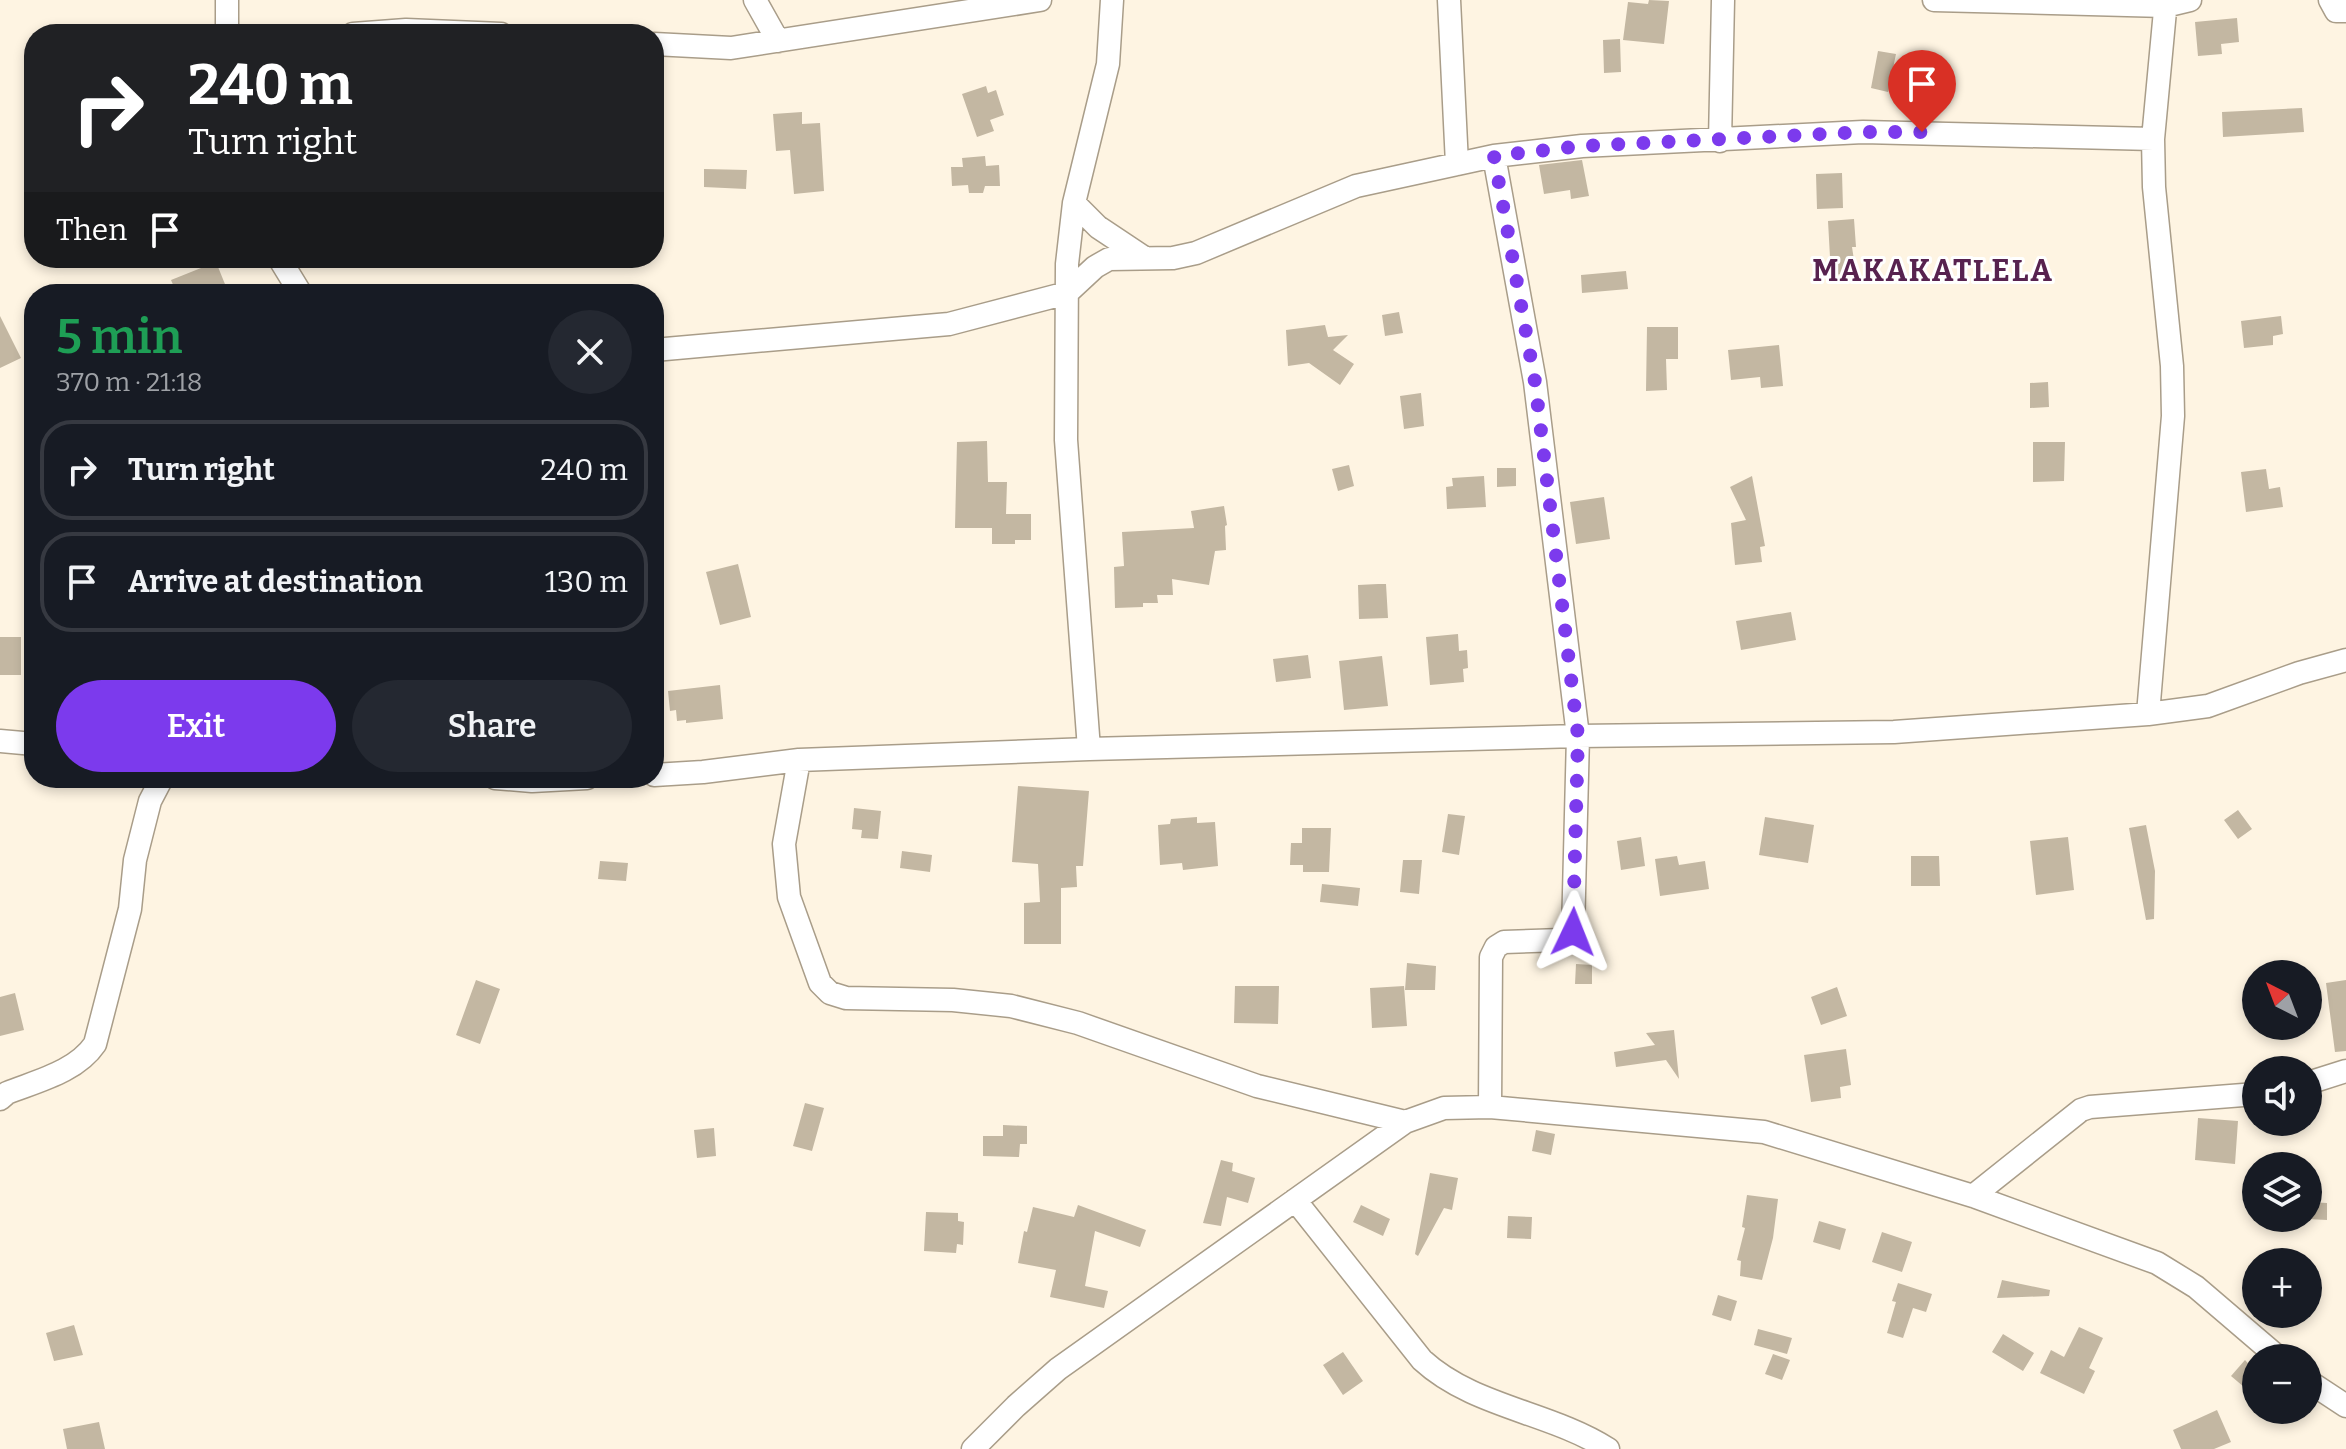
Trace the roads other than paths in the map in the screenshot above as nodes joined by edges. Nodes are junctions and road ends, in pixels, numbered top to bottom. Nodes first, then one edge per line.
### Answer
1 (227, 0) edge
2 (755, 0) edge
3 (1040, 0) edge
4 (1112, 0) edge
5 (1449, 0) edge
6 (1723, 0) edge
7 (1934, 0) edge
8 (2190, 0) edge
9 (2330, 0) edge
10 (2165, 3) edge
11 (2346, 11) edge
12 (227, 24) edge
13 (778, 41) junction
14 (664, 45) edge
15 (2153, 139) junction
16 (1720, 141) junction
17 (1494, 156) junction
18 (1457, 164) junction
19 (1074, 203) junction
20 (1143, 257) junction
21 (1067, 293) junction
22 (664, 349) edge
23 (2346, 660) edge
24 (2148, 714) junction
25 (1578, 736) junction
26 (0, 741) edge
27 (24, 743) edge
28 (1089, 749) junction
29 (799, 760) junction
30 (664, 774) edge
31 (157, 788) edge
32 (2346, 1071) edge
33 (2322, 1079) edge
34 (2242, 1095) edge
35 (0, 1099) edge
36 (1490, 1107) junction
37 (1405, 1122) junction
38 (1973, 1196) junction
39 (1295, 1200) junction
40 (2263, 1344) edge
41 (2322, 1390) edge
42 (2346, 1406) edge
43 (973, 1449) edge
44 (1608, 1449) edge

1 - 12 street
2 - 13 street
3 - 13 street
4 - 19 street
5 - 18 street
6 - 16 street
7 - 10 street
8 - 10 street
9 - 11 street
10 - 15 street
13 - 14 street
15 - 16 street
15 - 24 street
16 - 17 street
17 - 18 street
17 - 25 street
18 - 20 street
19 - 20 street
19 - 21 street
20 - 21 street
21 - 22 street
21 - 28 street
23 - 24 street
24 - 25 street
25 - 28 street
25 - 36 street
26 - 27 street
28 - 29 street
29 - 30 street
29 - 37 street
31 - 35 street
32 - 33 street
34 - 38 street
36 - 37 street
36 - 38 street
37 - 39 street
38 - 40 street
39 - 43 street
39 - 44 street
41 - 42 street

